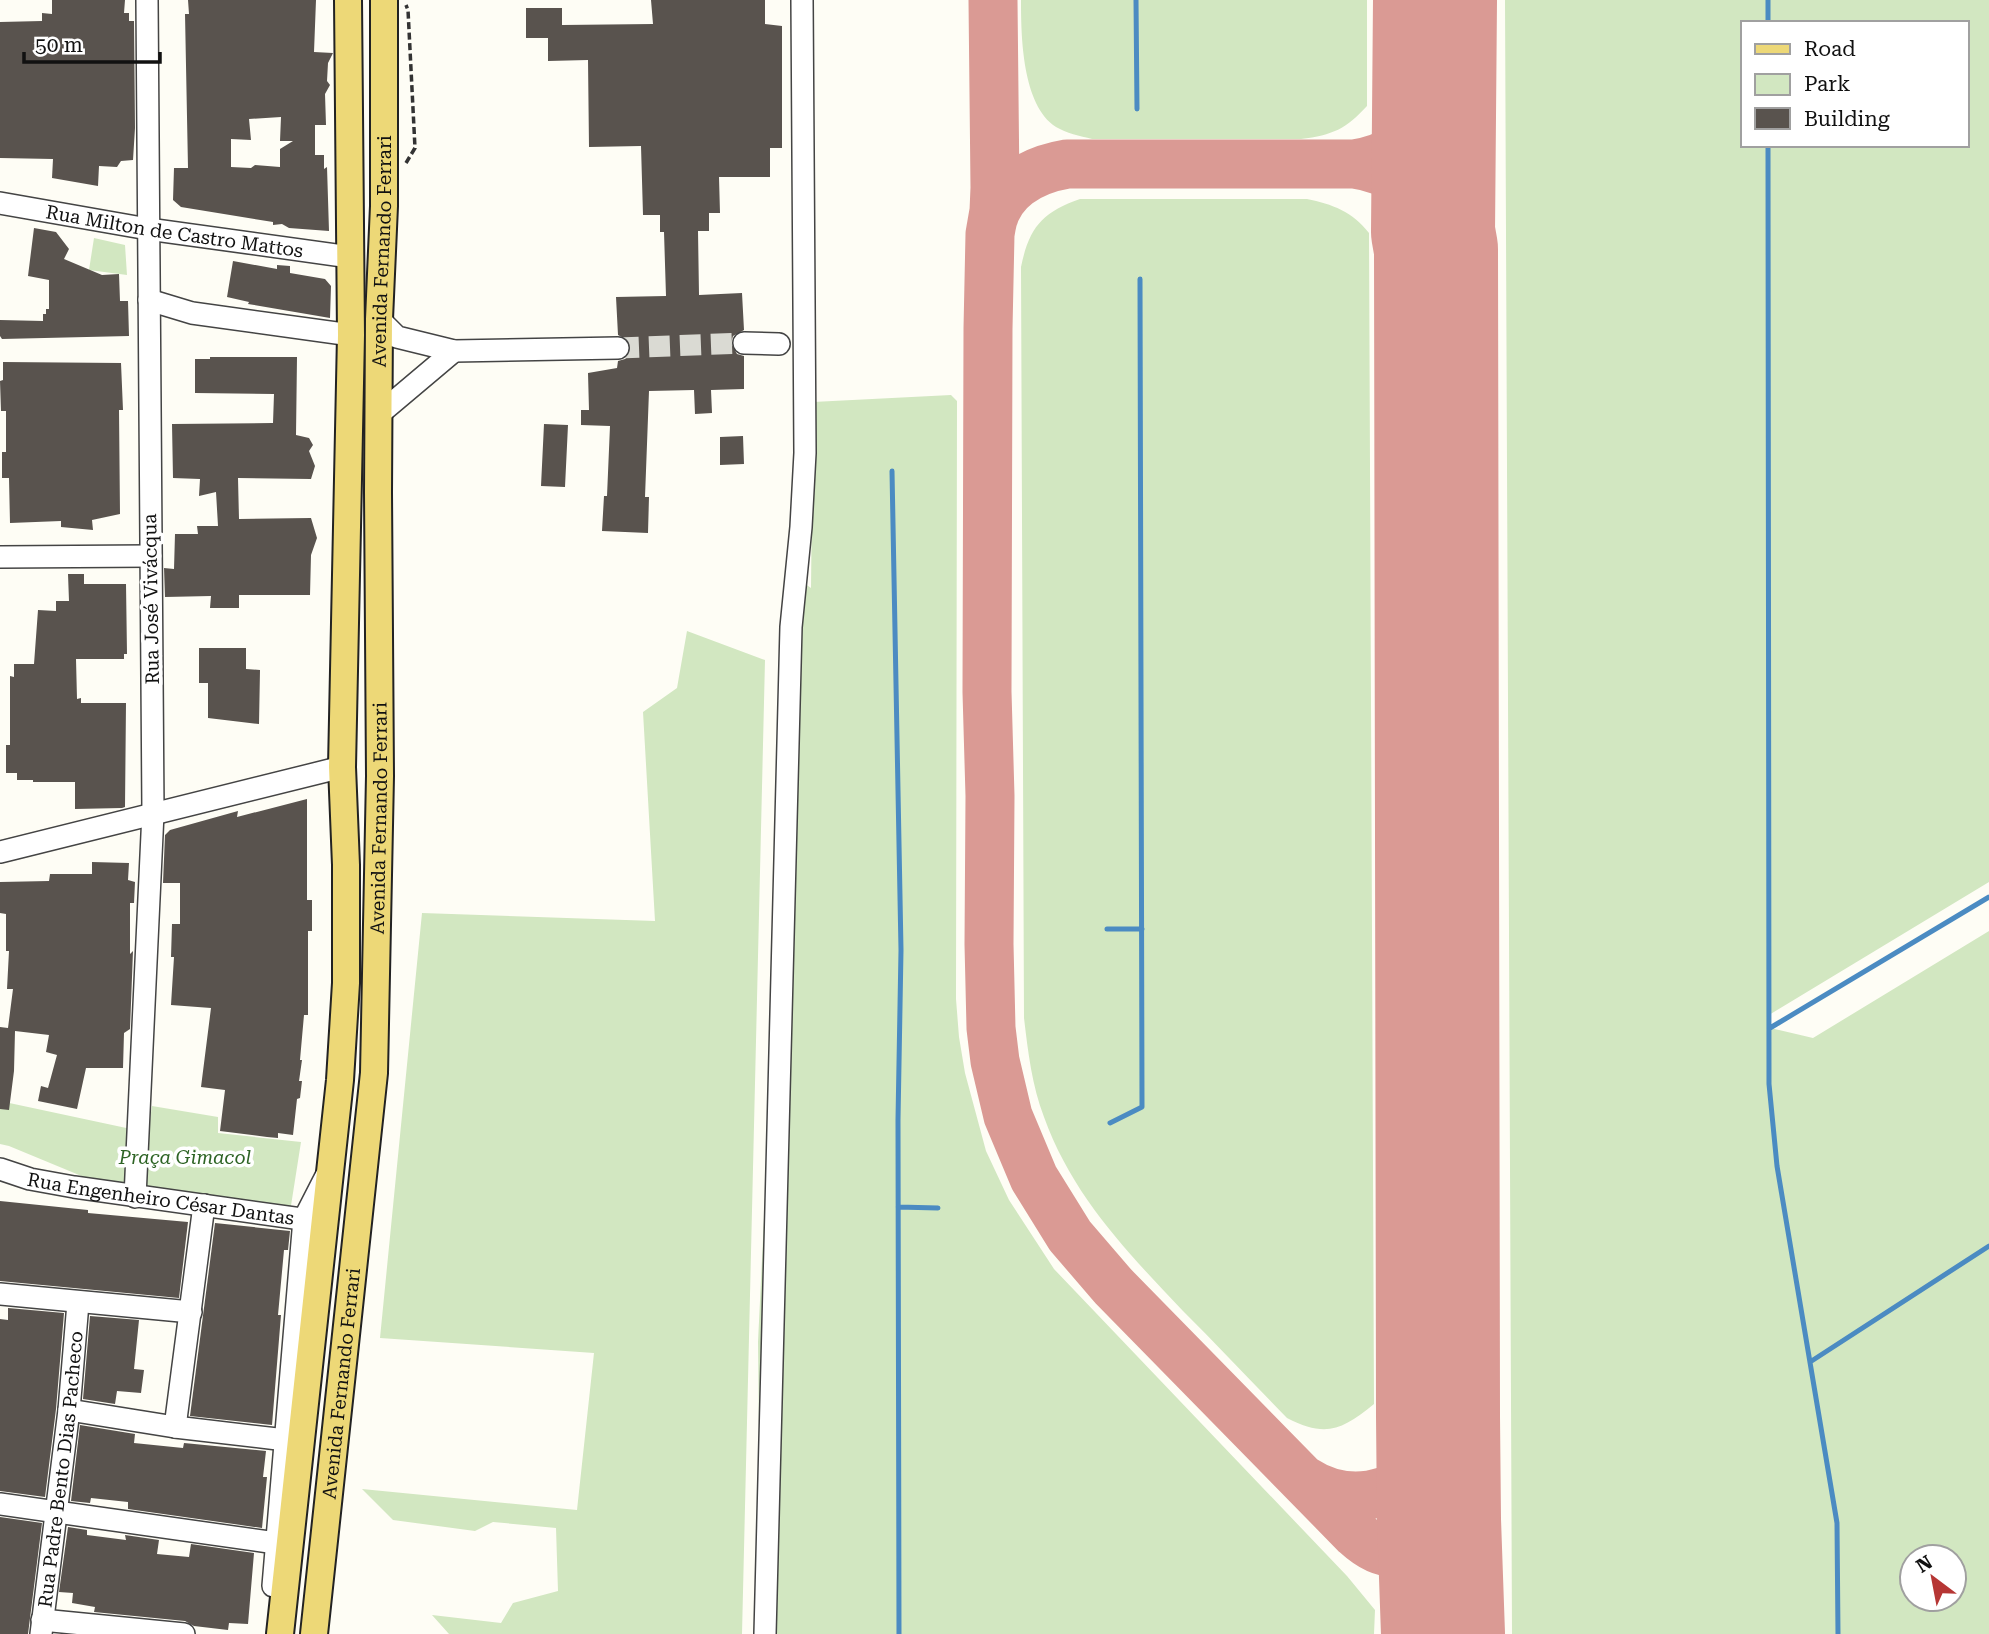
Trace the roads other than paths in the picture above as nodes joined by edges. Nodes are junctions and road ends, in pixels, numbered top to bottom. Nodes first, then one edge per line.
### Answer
1 (147, 0) edge
2 (348, 0) edge
3 (384, 0) edge
4 (802, 0) edge
5 (0, 203) edge
6 (148, 229) junction
7 (349, 257) junction
8 (149, 300) junction
9 (379, 319) junction
10 (351, 335) junction
11 (744, 343) tunnel mouth
12 (779, 344) dead end
13 (618, 348) tunnel mouth
14 (454, 351) junction
15 (378, 415) junction
16 (151, 556) junction
17 (0, 557) edge
18 (379, 723) junction
19 (342, 767) junction
20 (153, 813) junction
21 (0, 852) edge
22 (0, 1169) edge
23 (135, 1197) junction
24 (204, 1205) junction
25 (315, 1220) junction
26 (0, 1294) edge
27 (78, 1303) junction
28 (191, 1312) junction
29 (69, 1410) junction
30 (175, 1427) junction
31 (286, 1440) junction
32 (0, 1504) edge
33 (57, 1514) junction
34 (276, 1543) junction
35 (281, 1624) edge
36 (42, 1627) edge
37 (156, 1632) edge
38 (184, 1634) edge
39 (314, 1634) edge
40 (765, 1634) edge

1 - 6 street, Rua José Vivácqua
2 - 7 main road, Avenida Fernando Ferrari
3 - 9 main road, Avenida Fernando Ferrari
4 - 40 street
5 - 6 street, Rua Milton de Castro Mattos
6 - 7 street, Rua Milton de Castro Mattos
6 - 8 street, Rua José Vivácqua
7 - 9 main road
7 - 10 main road, Avenida Fernando Ferrari
8 - 10 street
8 - 16 street, Rua José Vivácqua
9 - 14 street
9 - 15 main road, Avenida Fernando Ferrari
10 - 19 main road, Avenida Fernando Ferrari
11 - 12 street
13 - 14 street
14 - 15 street
15 - 18 main road, Avenida Fernando Ferrari
16 - 17 street
16 - 20 street, Rua José Vivácqua
18 - 19 main road
18 - 39 main road, Avenida Fernando Ferrari
19 - 20 street
19 - 25 main road, Avenida Fernando Ferrari
20 - 21 street
20 - 23 street, Rua José Vivácqua
22 - 23 street, Rua Engenheiro César Dantas
23 - 24 street, Rua Engenheiro César Dantas
24 - 25 street, Rua Engenheiro César Dantas
24 - 28 street
25 - 31 street, Avenida Fernando Ferrari
25 - 35 main road, Avenida Fernando Ferrari
26 - 27 street
27 - 28 street
27 - 29 street, Rua Padre Bento Dias Pacheco
28 - 30 street
29 - 30 street
29 - 33 street, Rua Padre Bento Dias Pacheco
30 - 31 street
31 - 34 street, Avenida Fernando Ferrari
32 - 33 street
33 - 34 street
33 - 36 street, Rua Padre Bento Dias Pacheco
34 - 35 street, Avenida Fernando Ferrari
36 - 37 street
37 - 38 street

